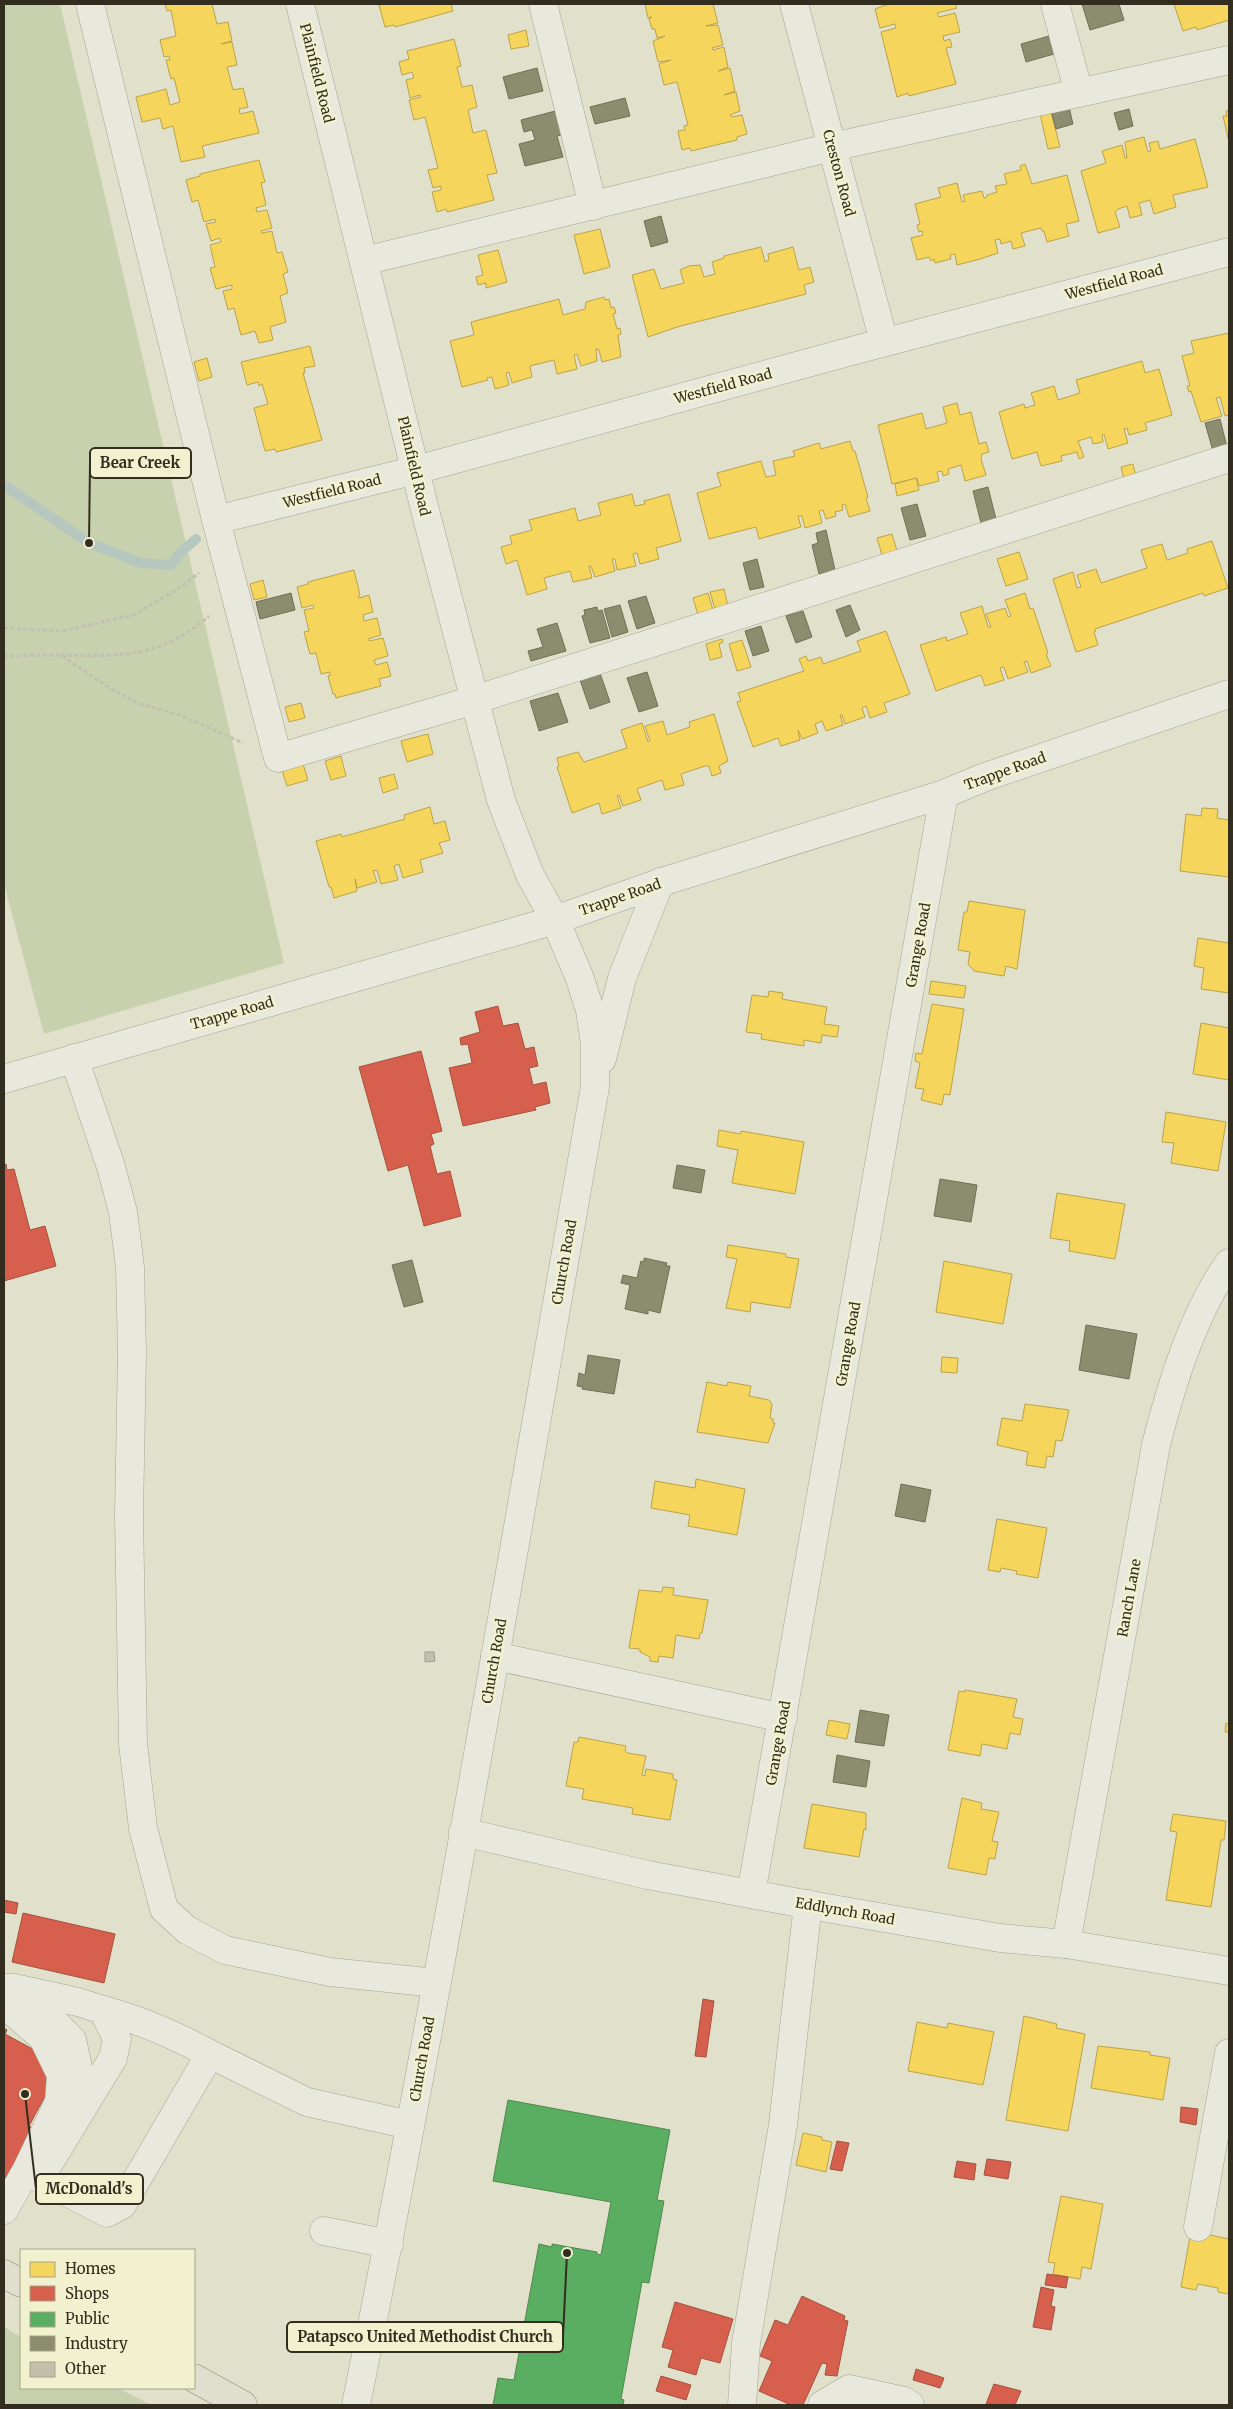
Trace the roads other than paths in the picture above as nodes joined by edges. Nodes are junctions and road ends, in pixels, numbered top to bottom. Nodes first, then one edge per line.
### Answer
1 (90, 4) edge
2 (300, 4) edge
3 (543, 4) edge
4 (794, 4) edge
5 (1055, 4) edge
6 (1229, 60) edge
7 (1079, 93) junction
8 (832, 146) junction
9 (593, 206) junction
10 (1229, 252) edge
11 (364, 260) junction
12 (884, 342) junction
13 (1229, 458) edge
14 (416, 470) junction
15 (216, 520) junction
16 (1229, 694) edge
17 (474, 700) junction
18 (944, 794) junction
19 (660, 882) junction
20 (554, 920) junction
21 (74, 1058) junction
22 (4, 1079) edge
23 (594, 1087) junction
24 (1229, 1263) edge
25 (494, 1656) junction
26 (783, 1718) junction
27 (464, 1832) junction
28 (751, 1894) junction
29 (808, 1904) junction
30 (1066, 1944) junction
31 (1229, 1971) edge
32 (436, 1983) junction
33 (6, 2003) edge
34 (103, 2010) junction
35 (1229, 2053) edge
36 (210, 2054) junction
37 (410, 2125) junction
38 (33, 2174) junction
39 (6, 2202) edge
40 (1198, 2228) dead end
41 (324, 2231) dead end
42 (389, 2244) junction
43 (4, 2274) edge
44 (20, 2282) edge
45 (195, 2379) edge
46 (243, 2405) edge
47 (356, 2405) edge
48 (742, 2405) edge
49 (822, 2405) edge
50 (910, 2405) edge

1 - 15 street
2 - 11 street, Plainfield Road
3 - 9 street
4 - 8 street, Creston Road
5 - 7 street
6 - 7 street
7 - 8 street
8 - 9 street
8 - 12 street, Creston Road
9 - 11 street
10 - 12 street, Westfield Road
11 - 14 street, Plainfield Road
12 - 14 street, Westfield Road
13 - 17 street
14 - 15 street, Westfield Road
14 - 17 street, Plainfield Road
15 - 17 street
16 - 18 street, Trappe Road
17 - 20 street, Plainfield Road
18 - 19 street, Trappe Road
18 - 26 street, Grange Road
19 - 20 street, Trappe Road
19 - 23 street
20 - 21 street, Trappe Road
20 - 23 street, Church Road
21 - 22 street, Trappe Road
21 - 32 street
23 - 25 street, Church Road
24 - 30 street, Ranch Lane
25 - 26 street
25 - 27 street, Church Road
26 - 28 street, Grange Road
27 - 28 street, Eddlynch Road
27 - 32 street, Church Road
28 - 29 street, Eddlynch Road
29 - 30 street, Eddlynch Road
29 - 48 street
30 - 31 street, Eddlynch Road
32 - 37 street, Church Road
33 - 34 street
33 - 38 street
34 - 36 street
34 - 38 street
35 - 40 street
36 - 37 street
36 - 38 street
37 - 42 street, Church Road
38 - 39 street
41 - 42 street
42 - 47 street, Church Road
43 - 44 main road
45 - 46 main road
49 - 50 street

